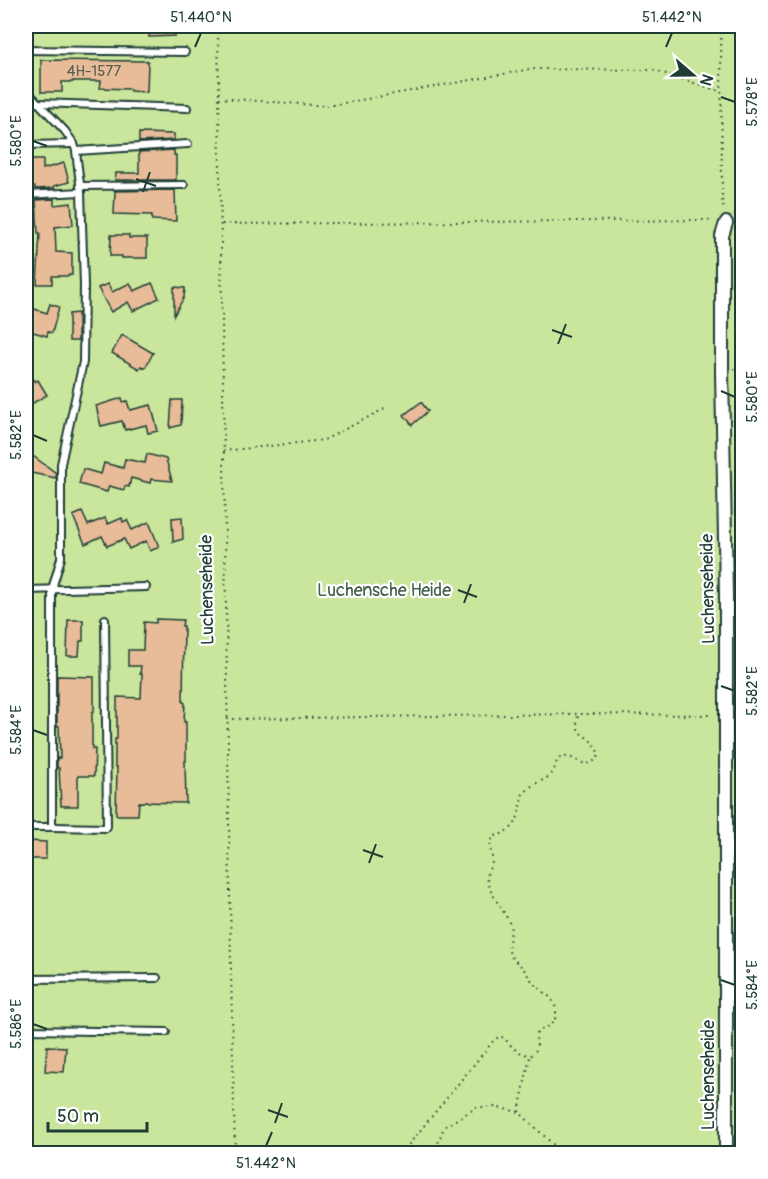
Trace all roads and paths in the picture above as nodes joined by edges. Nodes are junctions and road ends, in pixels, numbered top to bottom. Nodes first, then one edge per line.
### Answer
1 (218, 26) edge
2 (721, 26) edge
3 (26, 51) edge
4 (185, 52) dead end
5 (26, 90) edge
6 (722, 92) junction
7 (218, 98) junction
8 (39, 103) junction
9 (187, 108) dead end
10 (74, 144) junction
11 (188, 144) dead end
12 (26, 145) edge
13 (76, 151) junction
14 (184, 184) dead end
15 (80, 189) junction
16 (26, 195) edge
17 (726, 223) junction
18 (221, 224) junction
19 (388, 407) dead end
20 (223, 451) junction
21 (146, 587) dead end
22 (52, 589) junction
23 (26, 590) edge
24 (105, 619) dead end
25 (578, 714) junction
26 (727, 715) junction
27 (227, 719) junction
28 (52, 827) junction
29 (26, 828) edge
30 (157, 978) dead end
31 (26, 979) edge
32 (26, 1030) edge
33 (166, 1032) dead end
34 (530, 1056) junction
35 (519, 1112) junction
36 (236, 1154) edge
37 (401, 1154) edge
38 (434, 1154) edge
39 (561, 1154) edge
40 (726, 1154) edge

1 - 7 path, Luchenseheide
2 - 6 path
3 - 4 lane
5 - 8 lane
6 - 7 path
6 - 17 path
7 - 18 path, Luchenseheide
8 - 9 lane
8 - 10 lane
10 - 12 lane
10 - 13 lane
11 - 13 lane
13 - 15 lane
14 - 15 lane
15 - 16 lane
15 - 22 lane
17 - 18 path
17 - 26 street, Luchenseheide
18 - 20 path, Luchenseheide
19 - 20 path
20 - 27 path, Luchenseheide
21 - 22 lane
22 - 23 lane
22 - 28 lane
24 - 28 lane
25 - 26 path
25 - 27 path
25 - 34 path
26 - 40 street, Luchenseheide
27 - 36 path, Luchenseheide
28 - 29 lane
30 - 31 lane
32 - 33 lane
34 - 35 path
34 - 37 path
35 - 38 path
35 - 39 path

